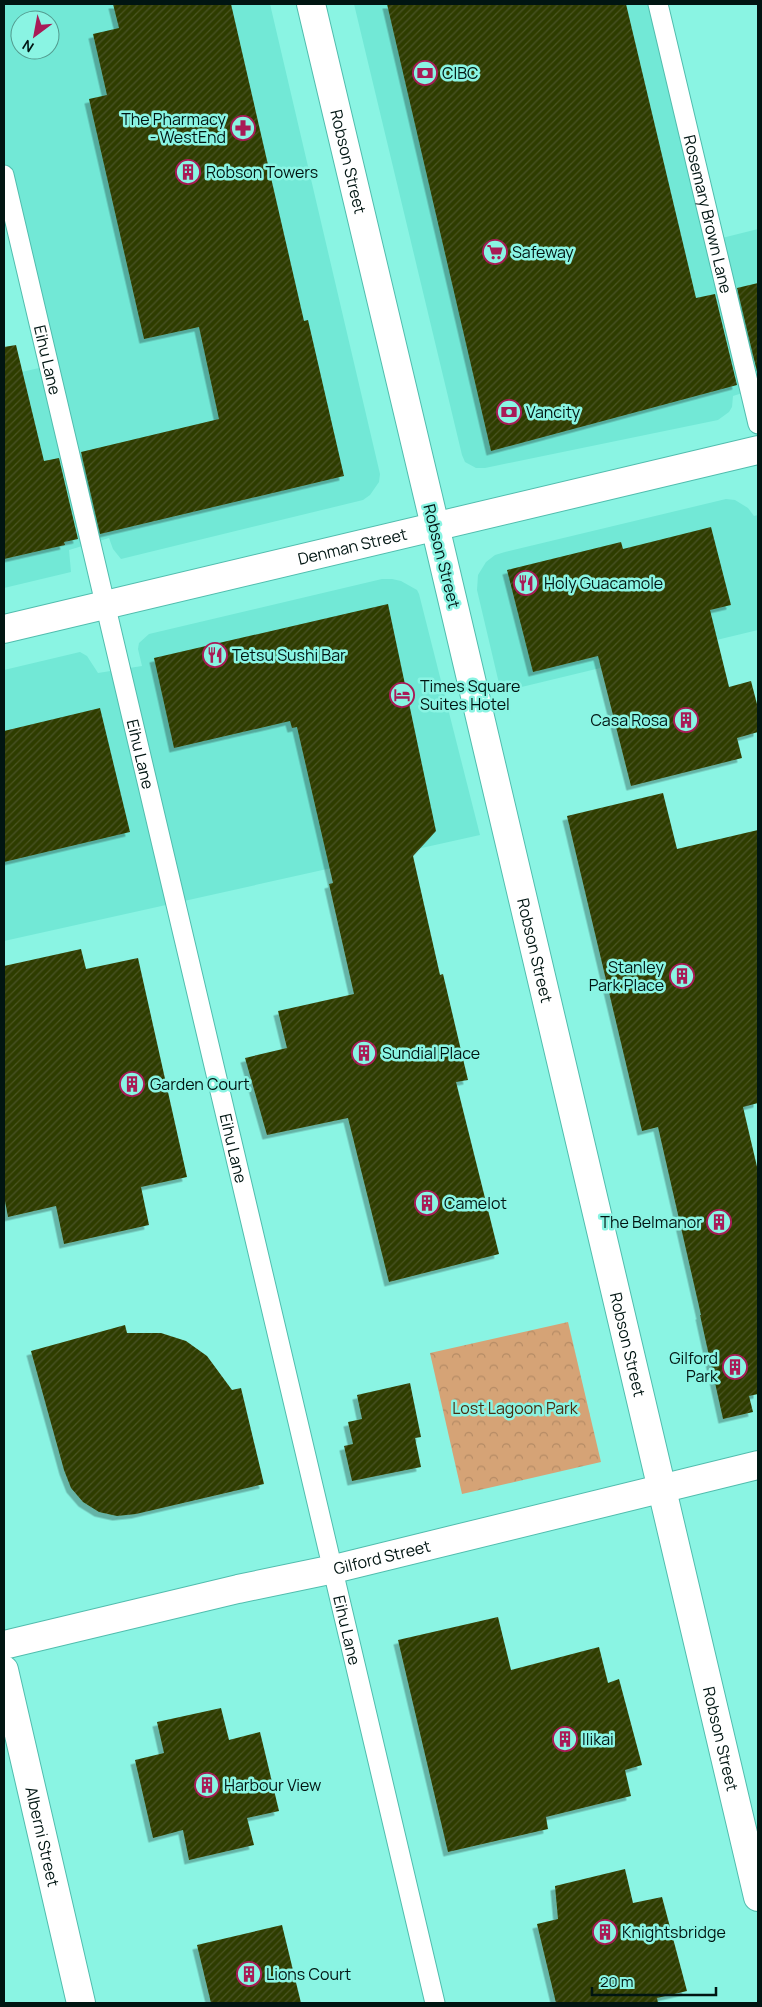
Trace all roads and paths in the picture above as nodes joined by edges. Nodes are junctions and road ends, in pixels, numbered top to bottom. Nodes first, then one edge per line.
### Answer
1 (311, 4) edge
2 (658, 4) edge
3 (4, 176) edge
4 (758, 424) edge
5 (758, 450) edge
6 (434, 526) junction
7 (106, 605) junction
8 (4, 629) edge
9 (758, 1465) edge
10 (661, 1489) junction
11 (334, 1568) junction
12 (4, 1645) edge
13 (4, 1670) edge
14 (758, 1897) edge
15 (81, 2003) edge
16 (435, 2003) edge

1 - 6 street, Robson Street
2 - 4 lane, Rosemary Brown Lane
3 - 7 lane, Eihu Lane
5 - 6 street, Denman Street
6 - 7 street, Denman Street
6 - 10 street, Robson Street
7 - 8 street, Denman Street
7 - 11 lane, Eihu Lane
9 - 10 street, Gilford Street
10 - 11 street, Gilford Street
10 - 14 street, Robson Street
11 - 12 street, Gilford Street
11 - 16 lane, Eihu Lane
13 - 15 street, Alberni Street

